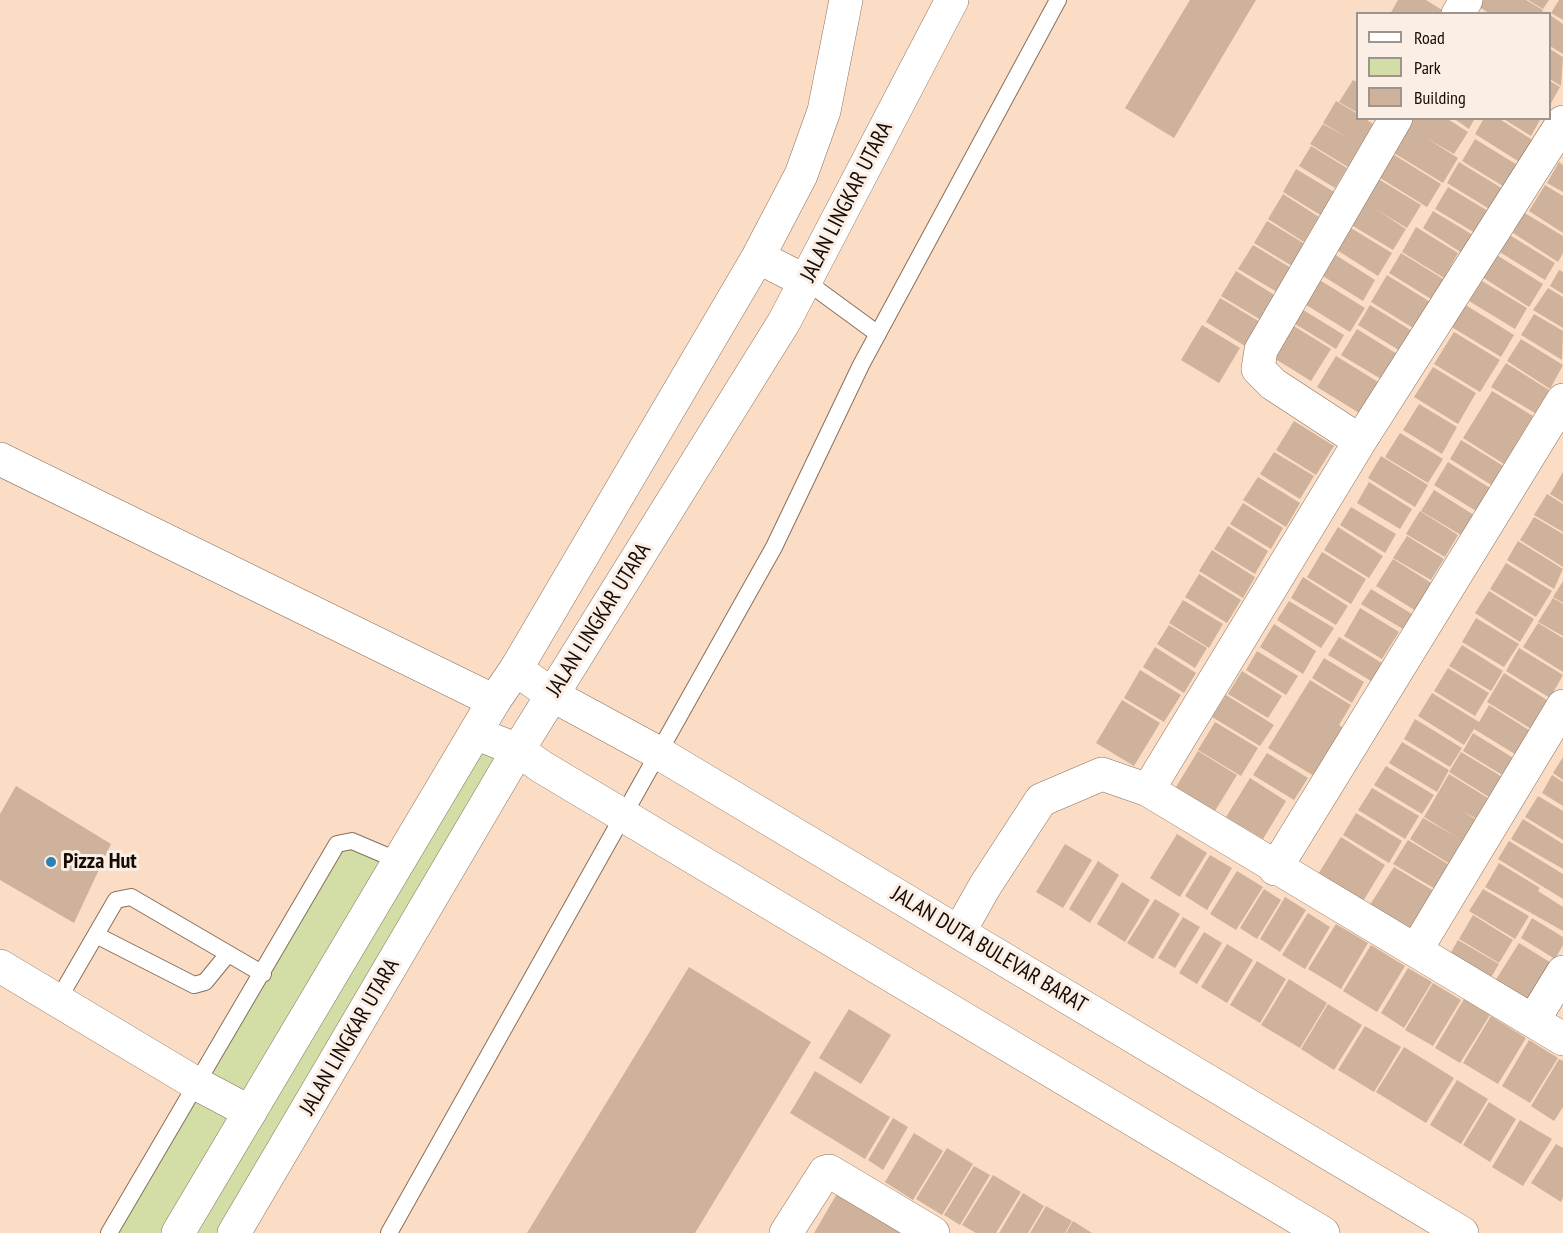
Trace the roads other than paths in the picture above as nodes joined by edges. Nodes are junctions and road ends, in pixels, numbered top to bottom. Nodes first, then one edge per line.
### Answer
1 (846, 0) edge
2 (952, 0) edge
3 (1058, 0) edge
4 (1395, 120) edge
5 (1563, 122) edge
6 (758, 257) junction
7 (807, 282) junction
8 (878, 334) junction
9 (1563, 400) edge
10 (1360, 441) junction
11 (0, 459) edge
12 (516, 669) junction
13 (494, 701) junction
14 (564, 701) junction
15 (1563, 706) edge
16 (475, 733) junction
17 (646, 746) junction
18 (530, 758) junction
19 (1148, 790) junction
20 (614, 810) junction
21 (399, 861) junction
22 (1275, 869) junction
23 (959, 933) junction
24 (96, 934) junction
25 (1416, 950) junction
26 (228, 954) junction
27 (0, 966) edge
28 (1563, 972) edge
29 (263, 974) junction
30 (58, 1000) junction
31 (1533, 1021) junction
32 (1563, 1039) edge
33 (197, 1084) junction
34 (250, 1112) junction
35 (109, 1233) edge
36 (178, 1233) edge
37 (234, 1233) edge
38 (389, 1233) edge
39 (786, 1233) edge
40 (933, 1233) edge
41 (1323, 1233) edge
42 (1462, 1233) edge

1 - 6 street, JALAN LINGKAR UTARA
2 - 7 street, JALAN LINGKAR UTARA
3 - 8 lane
4 - 10 street
5 - 10 street
6 - 7 street
6 - 12 street, JALAN LINGKAR UTARA
7 - 8 lane
7 - 14 street, JALAN LINGKAR UTARA
8 - 17 lane
9 - 22 street
10 - 19 street
11 - 13 street
12 - 13 street, JALAN LINGKAR UTARA
12 - 14 street, JALAN DUTA BULEVAR BARAT
13 - 16 street, JALAN LINGKAR UTARA
14 - 17 street, JALAN DUTA BULEVAR BARAT
14 - 18 street, JALAN LINGKAR UTARA
15 - 25 street
16 - 18 street
16 - 21 street, JALAN LINGKAR UTARA
17 - 20 lane
17 - 23 street, JALAN DUTA BULEVAR BARAT
18 - 20 street
18 - 37 street, JALAN LINGKAR UTARA
19 - 22 street
19 - 23 street
20 - 38 lane
20 - 41 street
21 - 29 lane
21 - 34 street, JALAN LINGKAR UTARA
22 - 25 street
23 - 42 street, JALAN DUTA BULEVAR BARAT
24 - 26 lane
24 - 26 lane
24 - 30 lane
25 - 31 street
26 - 29 lane
27 - 30 street
28 - 31 street
29 - 33 lane
30 - 33 street
31 - 32 street
33 - 34 street
33 - 35 lane
34 - 36 street, JALAN LINGKAR UTARA
39 - 40 street

